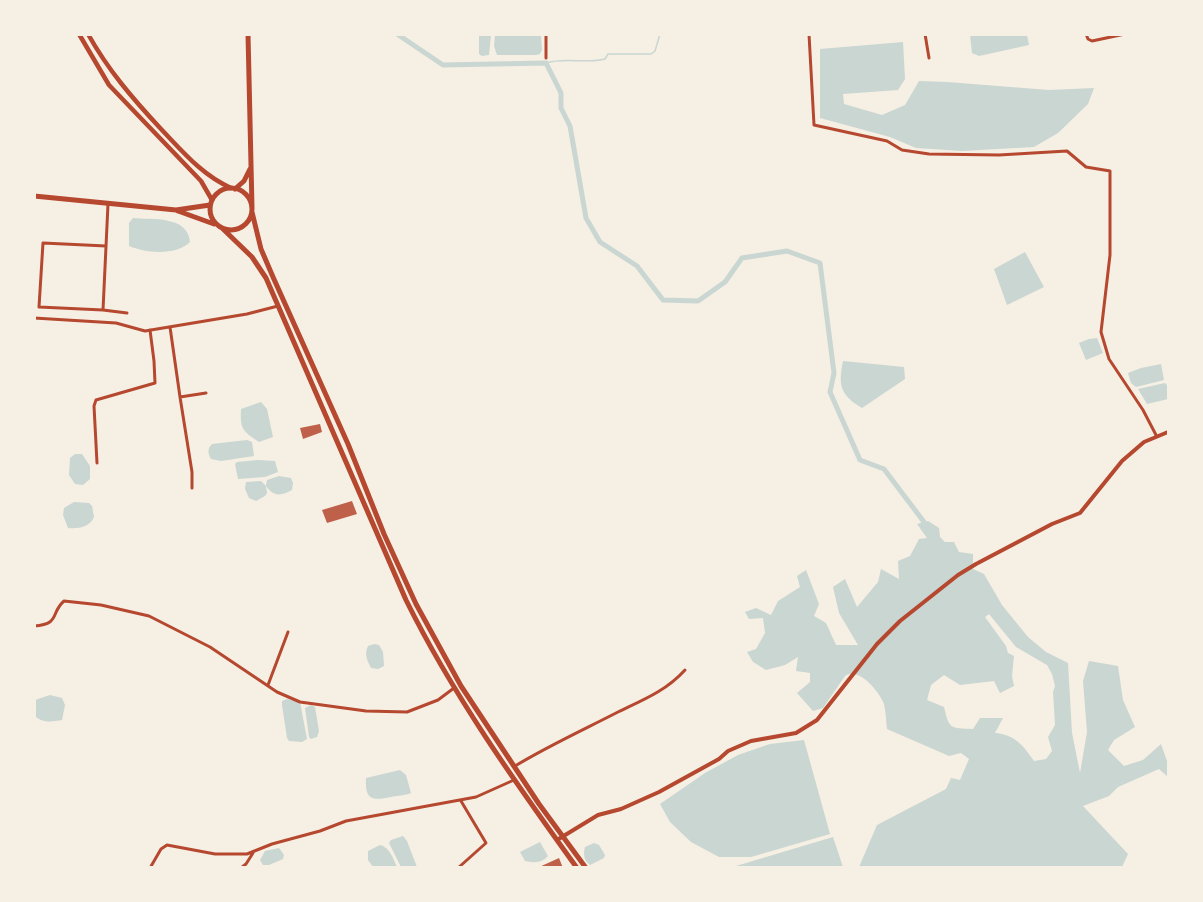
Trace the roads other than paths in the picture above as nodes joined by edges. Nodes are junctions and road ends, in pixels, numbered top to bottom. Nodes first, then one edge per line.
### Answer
1 (79, 34) edge
2 (88, 34) edge
3 (248, 34) edge
4 (546, 34) edge
5 (809, 34) edge
6 (925, 34) edge
7 (1086, 34) edge
8 (1125, 34) edge
9 (546, 58) dead end
10 (929, 58) dead end
11 (251, 160) junction
12 (233, 188) junction
13 (34, 196) edge
14 (211, 203) junction
15 (108, 204) junction
16 (176, 210) junction
17 (252, 210) junction
18 (220, 227) junction
19 (106, 246) junction
20 (280, 306) junction
21 (103, 310) junction
22 (127, 313) dead end
23 (34, 318) edge
24 (170, 327) junction
25 (150, 330) junction
26 (206, 393) dead end
27 (180, 397) junction
28 (1168, 432) edge
29 (1156, 435) junction
30 (96, 463) dead end
31 (192, 488) dead end
32 (34, 626) edge
33 (288, 632) dead end
34 (685, 670) dead end
35 (268, 685) junction
36 (454, 688) junction
37 (514, 766) junction
38 (516, 779) junction
39 (461, 801) junction
40 (563, 836) junction
41 (557, 840) junction
42 (254, 852) junction
43 (150, 867) edge
44 (241, 867) edge
45 (458, 867) edge
46 (577, 867) edge
47 (586, 867) edge

1 - 14 main road
2 - 12 main road
3 - 11 highway
4 - 9 street
5 - 29 street
6 - 10 street
7 - 8 street
11 - 12 highway
11 - 17 highway
12 - 14 highway
12 - 17 highway
13 - 15 highway
14 - 16 highway
14 - 18 highway
15 - 16 highway
15 - 19 street
16 - 18 highway
17 - 18 highway
17 - 37 highway
18 - 20 highway
19 - 21 street
19 - 21 street
20 - 24 street
20 - 36 highway
21 - 22 street
23 - 25 street
24 - 25 street
24 - 27 street
25 - 30 street
26 - 27 street
27 - 31 street
28 - 29 street
29 - 40 street
32 - 35 street
33 - 35 street
34 - 37 street
35 - 36 street
36 - 38 highway
37 - 40 highway
38 - 39 street
38 - 41 highway
39 - 42 street
39 - 45 street
40 - 41 street
40 - 47 highway
41 - 46 highway
42 - 43 street
42 - 44 street

